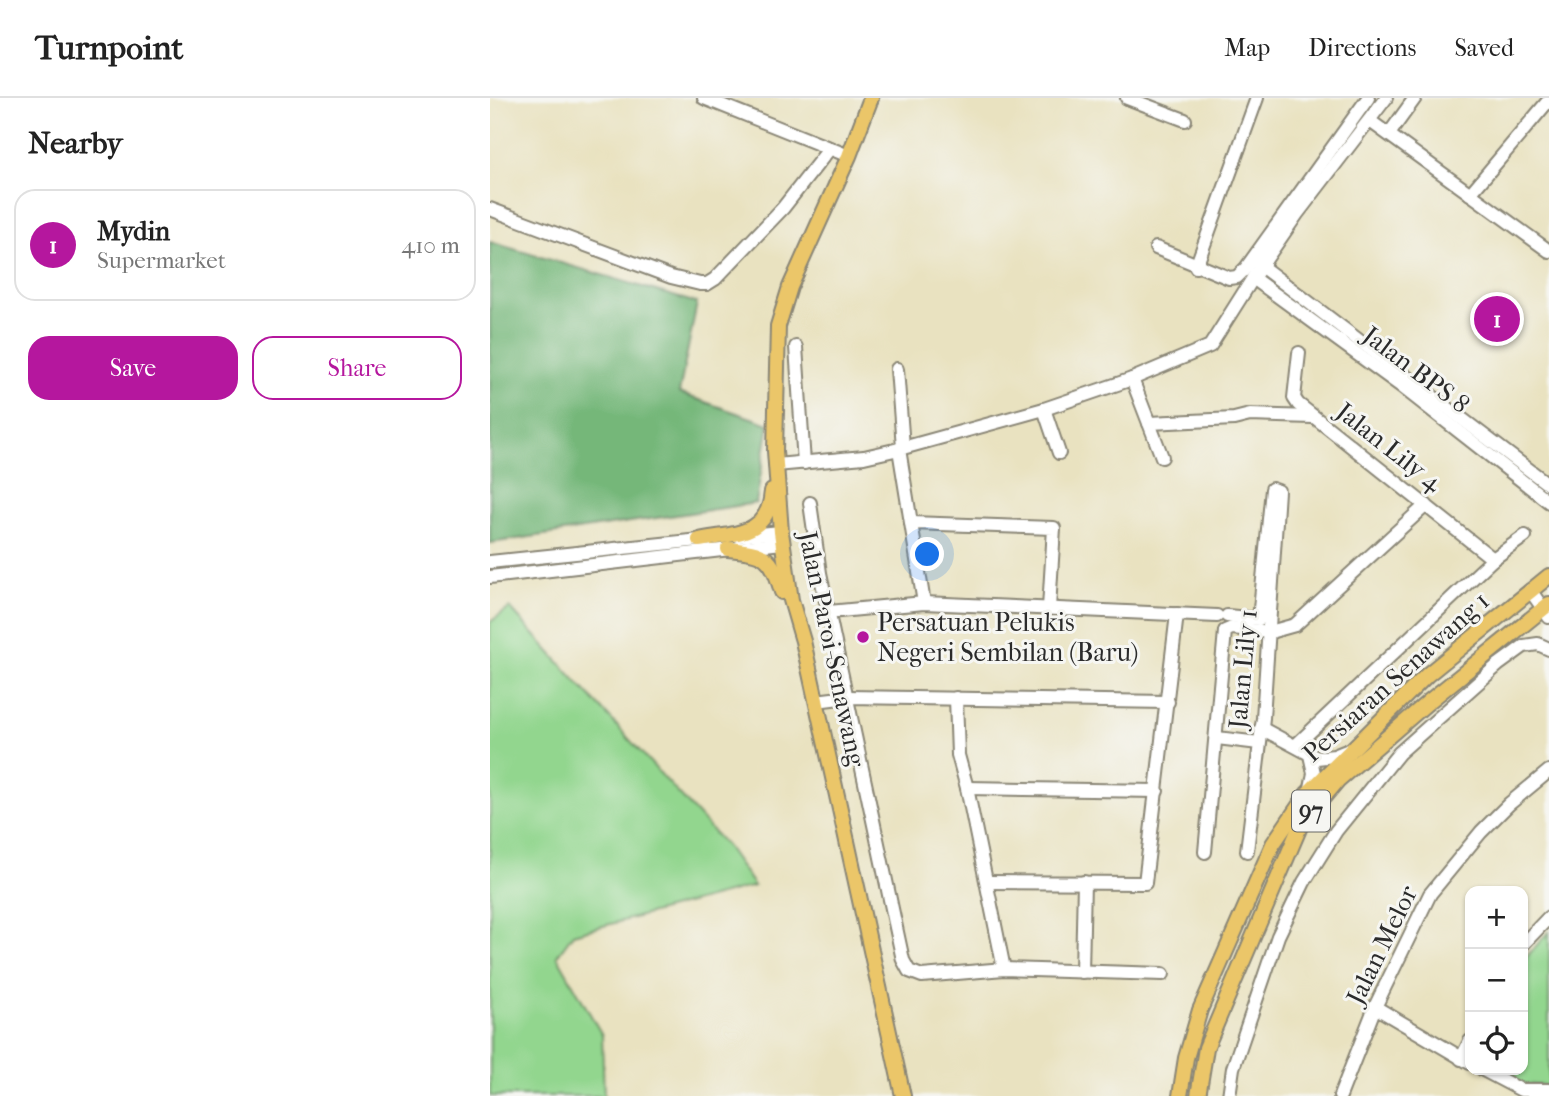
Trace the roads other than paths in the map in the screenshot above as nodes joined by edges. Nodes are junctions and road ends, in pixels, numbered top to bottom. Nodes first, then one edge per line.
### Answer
1 (704, 98) edge
2 (871, 98) edge
3 (1127, 98) edge
4 (1257, 98) edge
5 (1368, 98) edge
6 (1386, 98) edge
7 (1415, 98) edge
8 (1549, 100) edge
9 (1185, 120) dead end
10 (1370, 121) junction
11 (1389, 134) junction
12 (830, 148) junction
13 (849, 156) junction
14 (1470, 194) junction
15 (490, 209) edge
16 (1156, 248) dead end
17 (1549, 251) edge
18 (1261, 266) junction
19 (1196, 267) junction
20 (1253, 278) junction
21 (796, 346) dead end
22 (1299, 353) dead end
23 (897, 369) dead end
24 (1132, 379) junction
25 (1044, 409) junction
26 (1314, 417) junction
27 (1149, 423) junction
28 (901, 448) junction
29 (1059, 453) dead end
30 (1162, 457) dead end
31 (776, 458) junction
32 (804, 463) junction
33 (1549, 485) edge
34 (1549, 502) edge
35 (810, 503) dead end
36 (1426, 505) junction
37 (911, 523) junction
38 (1525, 536) dead end
39 (781, 538) junction
40 (699, 540) junction
41 (728, 549) junction
42 (1493, 559) junction
43 (490, 562) edge
44 (490, 577) edge
45 (1548, 577) edge
46 (1530, 590) junction
47 (924, 603) junction
48 (1049, 608) junction
49 (1547, 610) edge
50 (829, 612) junction
51 (1177, 614) junction
52 (1270, 632) junction
53 (803, 641) junction
54 (1549, 649) edge
55 (848, 697) junction
56 (956, 698) junction
57 (816, 701) junction
58 (1168, 702) junction
59 (1261, 728) junction
60 (1217, 738) junction
61 (1259, 743) junction
62 (1296, 745) junction
63 (1349, 750) junction
64 (1310, 755) junction
65 (1546, 779) edge
66 (967, 788) junction
67 (1311, 788) junction
68 (1157, 791) junction
69 (1247, 851) dead end
70 (1205, 852) dead end
71 (986, 882) junction
72 (1084, 882) junction
73 (1549, 917) edge
74 (1528, 939) edge
75 (1004, 969) junction
76 (1082, 972) junction
77 (1163, 974) dead end
78 (1375, 1007) junction
79 (1465, 1060) edge
80 (1492, 1075) edge
81 (1549, 1090) edge
82 (903, 1096) edge
83 (1180, 1096) edge
84 (1198, 1096) edge
85 (1229, 1096) edge
86 (1340, 1096) edge

1 - 12 street
2 - 13 main road, Jalan Paroi-Senawang
3 - 9 street
4 - 19 street
5 - 19 street
6 - 10 street
7 - 11 street
8 - 14 street
10 - 11 street
10 - 18 street
11 - 14 street
12 - 13 street
12 - 15 street
13 - 31 main road, Jalan Paroi-Senawang
14 - 17 street
16 - 19 street
18 - 20 street
18 - 33 street
20 - 24 street
20 - 34 street, Jalan BPS 8
21 - 32 street
22 - 26 street, Jalan Lily 4
23 - 28 street
24 - 25 street
24 - 27 street
25 - 28 street
25 - 29 street
26 - 27 street
26 - 36 street, Jalan Lily 4
27 - 30 street
28 - 32 street
28 - 37 street
31 - 32 street
31 - 39 main road, Jalan Paroi-Senawang
31 - 40 main road
35 - 50 street
36 - 42 street, Jalan Lily 4
36 - 52 street
37 - 47 street
37 - 48 street
38 - 42 street
39 - 40 street
39 - 41 street
39 - 53 main road, Jalan Paroi-Senawang
40 - 43 street
41 - 44 street
41 - 53 main road
42 - 62 street
45 - 46 main road, Persiaran Senawang 1 / 97
46 - 49 street
46 - 63 main road, Persiaran Senawang 1 / 97
47 - 48 street
47 - 50 street
48 - 51 street
49 - 84 main road, Persiaran Senawang 1 / 97
50 - 55 street
51 - 52 street, Jalan Lily 1
51 - 58 street
52 - 59 street, Jalan Lily 1
52 - 60 street
53 - 57 main road, Jalan Paroi-Senawang
54 - 85 street
55 - 56 street
55 - 57 street
55 - 75 street
56 - 58 street
56 - 66 street
57 - 82 main road, Jalan Paroi-Senawang
58 - 68 street
59 - 61 street, Jalan Lily 1
59 - 62 street
60 - 61 street
60 - 70 street
61 - 69 street, Jalan Lily 1
62 - 64 street
63 - 64 street
63 - 67 main road, Persiaran Senawang 1 / 97
64 - 67 street
65 - 78 street, Jalan Melor
66 - 68 street
66 - 71 street
67 - 83 main road, Persiaran Senawang 1 / 97
68 - 72 street
71 - 72 street
71 - 75 street
72 - 76 street
73 - 74 street
75 - 76 street
76 - 77 street
78 - 79 street
78 - 86 street, Jalan Melor
80 - 81 street

